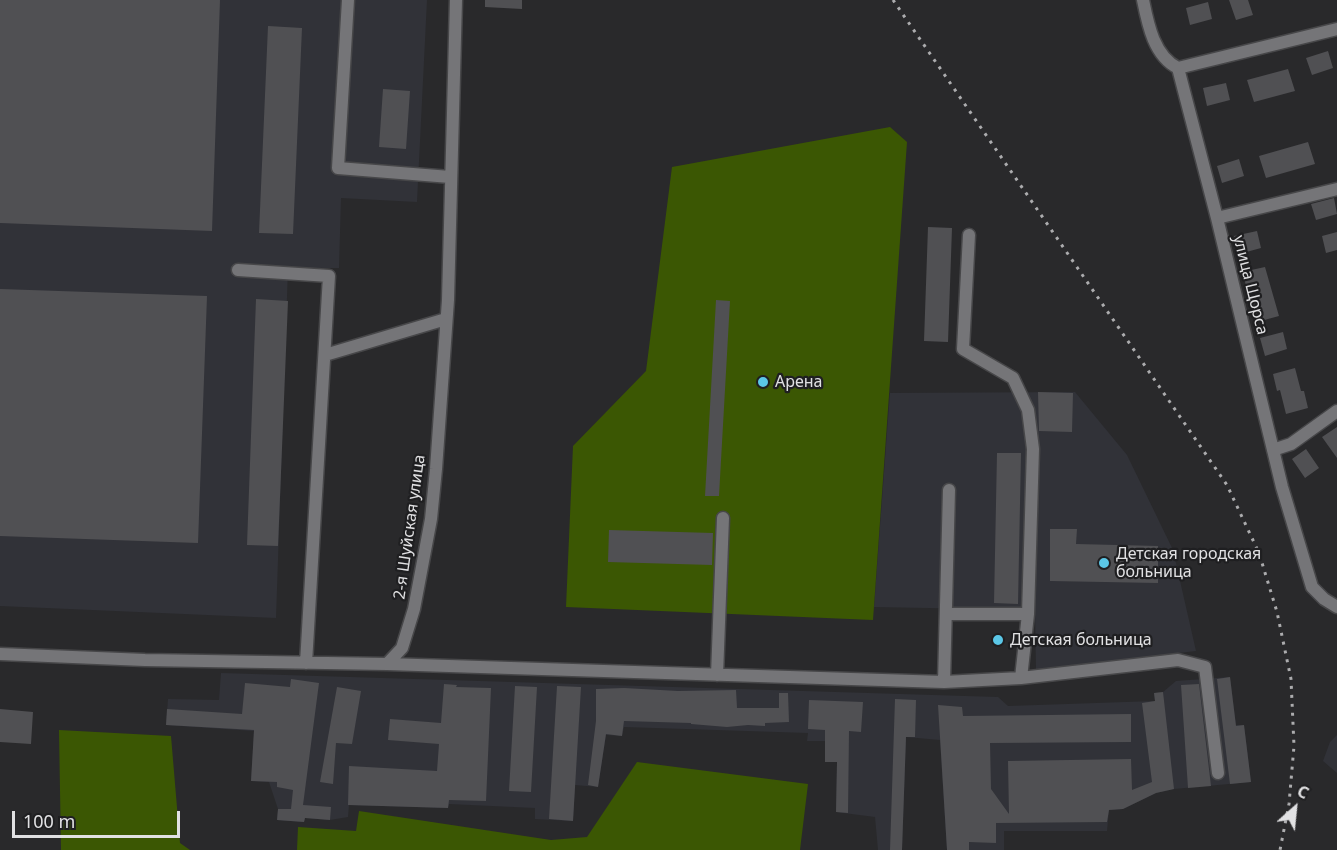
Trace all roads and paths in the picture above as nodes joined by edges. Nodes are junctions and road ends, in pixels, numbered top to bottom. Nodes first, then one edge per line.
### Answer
1 (348, 0) edge
2 (456, 0) edge
3 (1143, 0) edge
4 (1337, 29) edge
5 (1178, 68) junction
6 (450, 177) junction
7 (1337, 189) edge
8 (1217, 218) junction
9 (969, 235) dead end
10 (238, 270) dead end
11 (446, 319) junction
12 (325, 355) junction
13 (1337, 411) edge
14 (1273, 450) junction
15 (949, 490) dead end
16 (723, 518) dead end
17 (1337, 607) edge
18 (947, 614) junction
19 (1028, 614) junction
20 (402, 648) junction
21 (0, 654) edge
22 (306, 663) junction
23 (387, 664) junction
24 (422, 665) junction
25 (717, 675) junction
26 (1021, 678) junction
27 (944, 682) junction
28 (1218, 773) dead end

1 - 6 street
2 - 6 street, 2-я Шуйская улица
3 - 5 street, улица Щорса
4 - 5 street
5 - 8 street, улица Щорса
6 - 11 street, 2-я Шуйская улица
7 - 8 street
8 - 14 street, улица Щорса
9 - 19 street
10 - 12 street
11 - 12 street
11 - 20 street, 2-я Шуйская улица
12 - 22 street
13 - 14 street
14 - 17 street, улица Щорса
15 - 18 street
16 - 25 street
18 - 19 street
18 - 27 street
19 - 26 street
20 - 23 street, 2-я Шуйская улица
20 - 24 street
21 - 22 street
22 - 23 street
23 - 24 street
24 - 25 street
25 - 27 street
26 - 27 street
26 - 28 street

